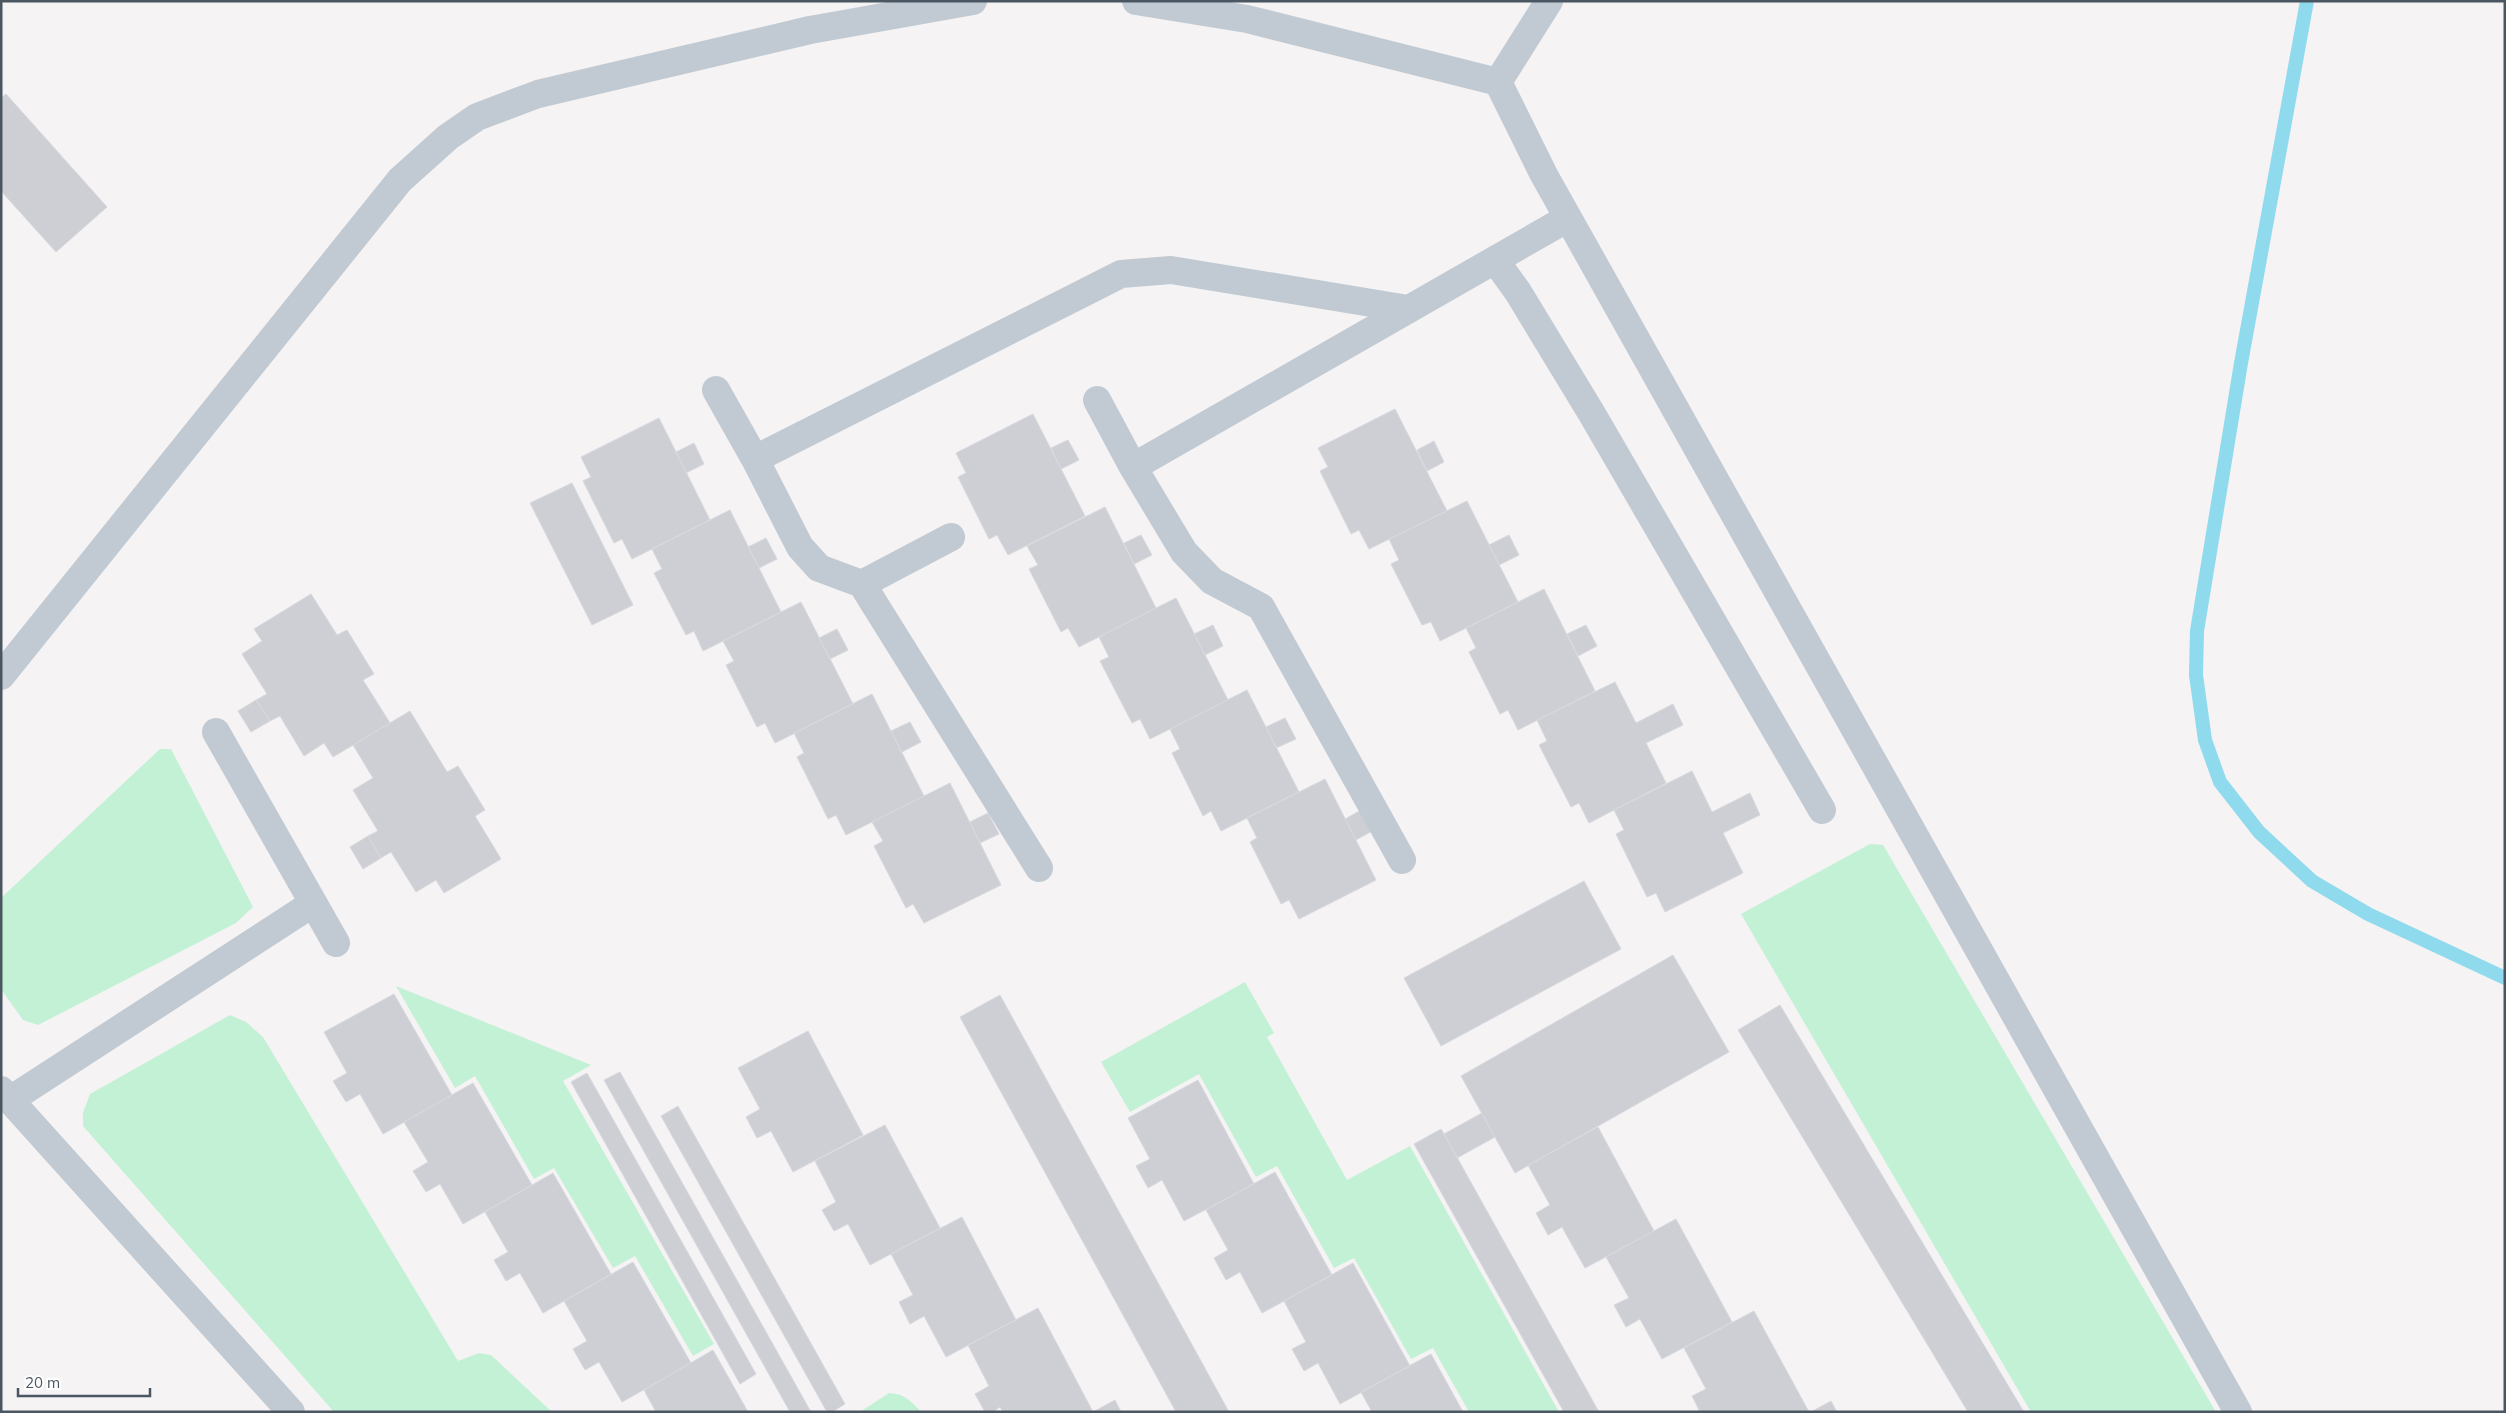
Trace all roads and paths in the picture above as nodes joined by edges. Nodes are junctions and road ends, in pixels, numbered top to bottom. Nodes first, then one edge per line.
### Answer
1 (973, 1) edge
2 (1136, 1) edge
3 (1550, 1) edge
4 (1498, 82) junction
5 (1568, 218) junction
6 (1495, 260) junction
7 (1408, 309) junction
8 (716, 390) dead end
9 (1097, 400) dead end
10 (755, 459) junction
11 (1133, 467) junction
12 (952, 538) dead end
13 (862, 584) junction
14 (1, 676) edge
15 (216, 732) dead end
16 (1822, 810) dead end
17 (1402, 860) dead end
18 (1039, 868) dead end
19 (312, 904) junction
20 (336, 943) dead end
21 (6, 1095) edge
22 (291, 1412) edge
23 (2238, 1412) edge

1 - 14 street
2 - 4 street
3 - 4 street
4 - 5 street
5 - 6 street
5 - 23 street
6 - 7 street
6 - 16 street
7 - 10 street
7 - 11 street
8 - 10 street
9 - 11 street
10 - 13 street
11 - 17 street
12 - 13 street
13 - 18 street
15 - 19 street
19 - 20 street
19 - 21 street
21 - 22 street

